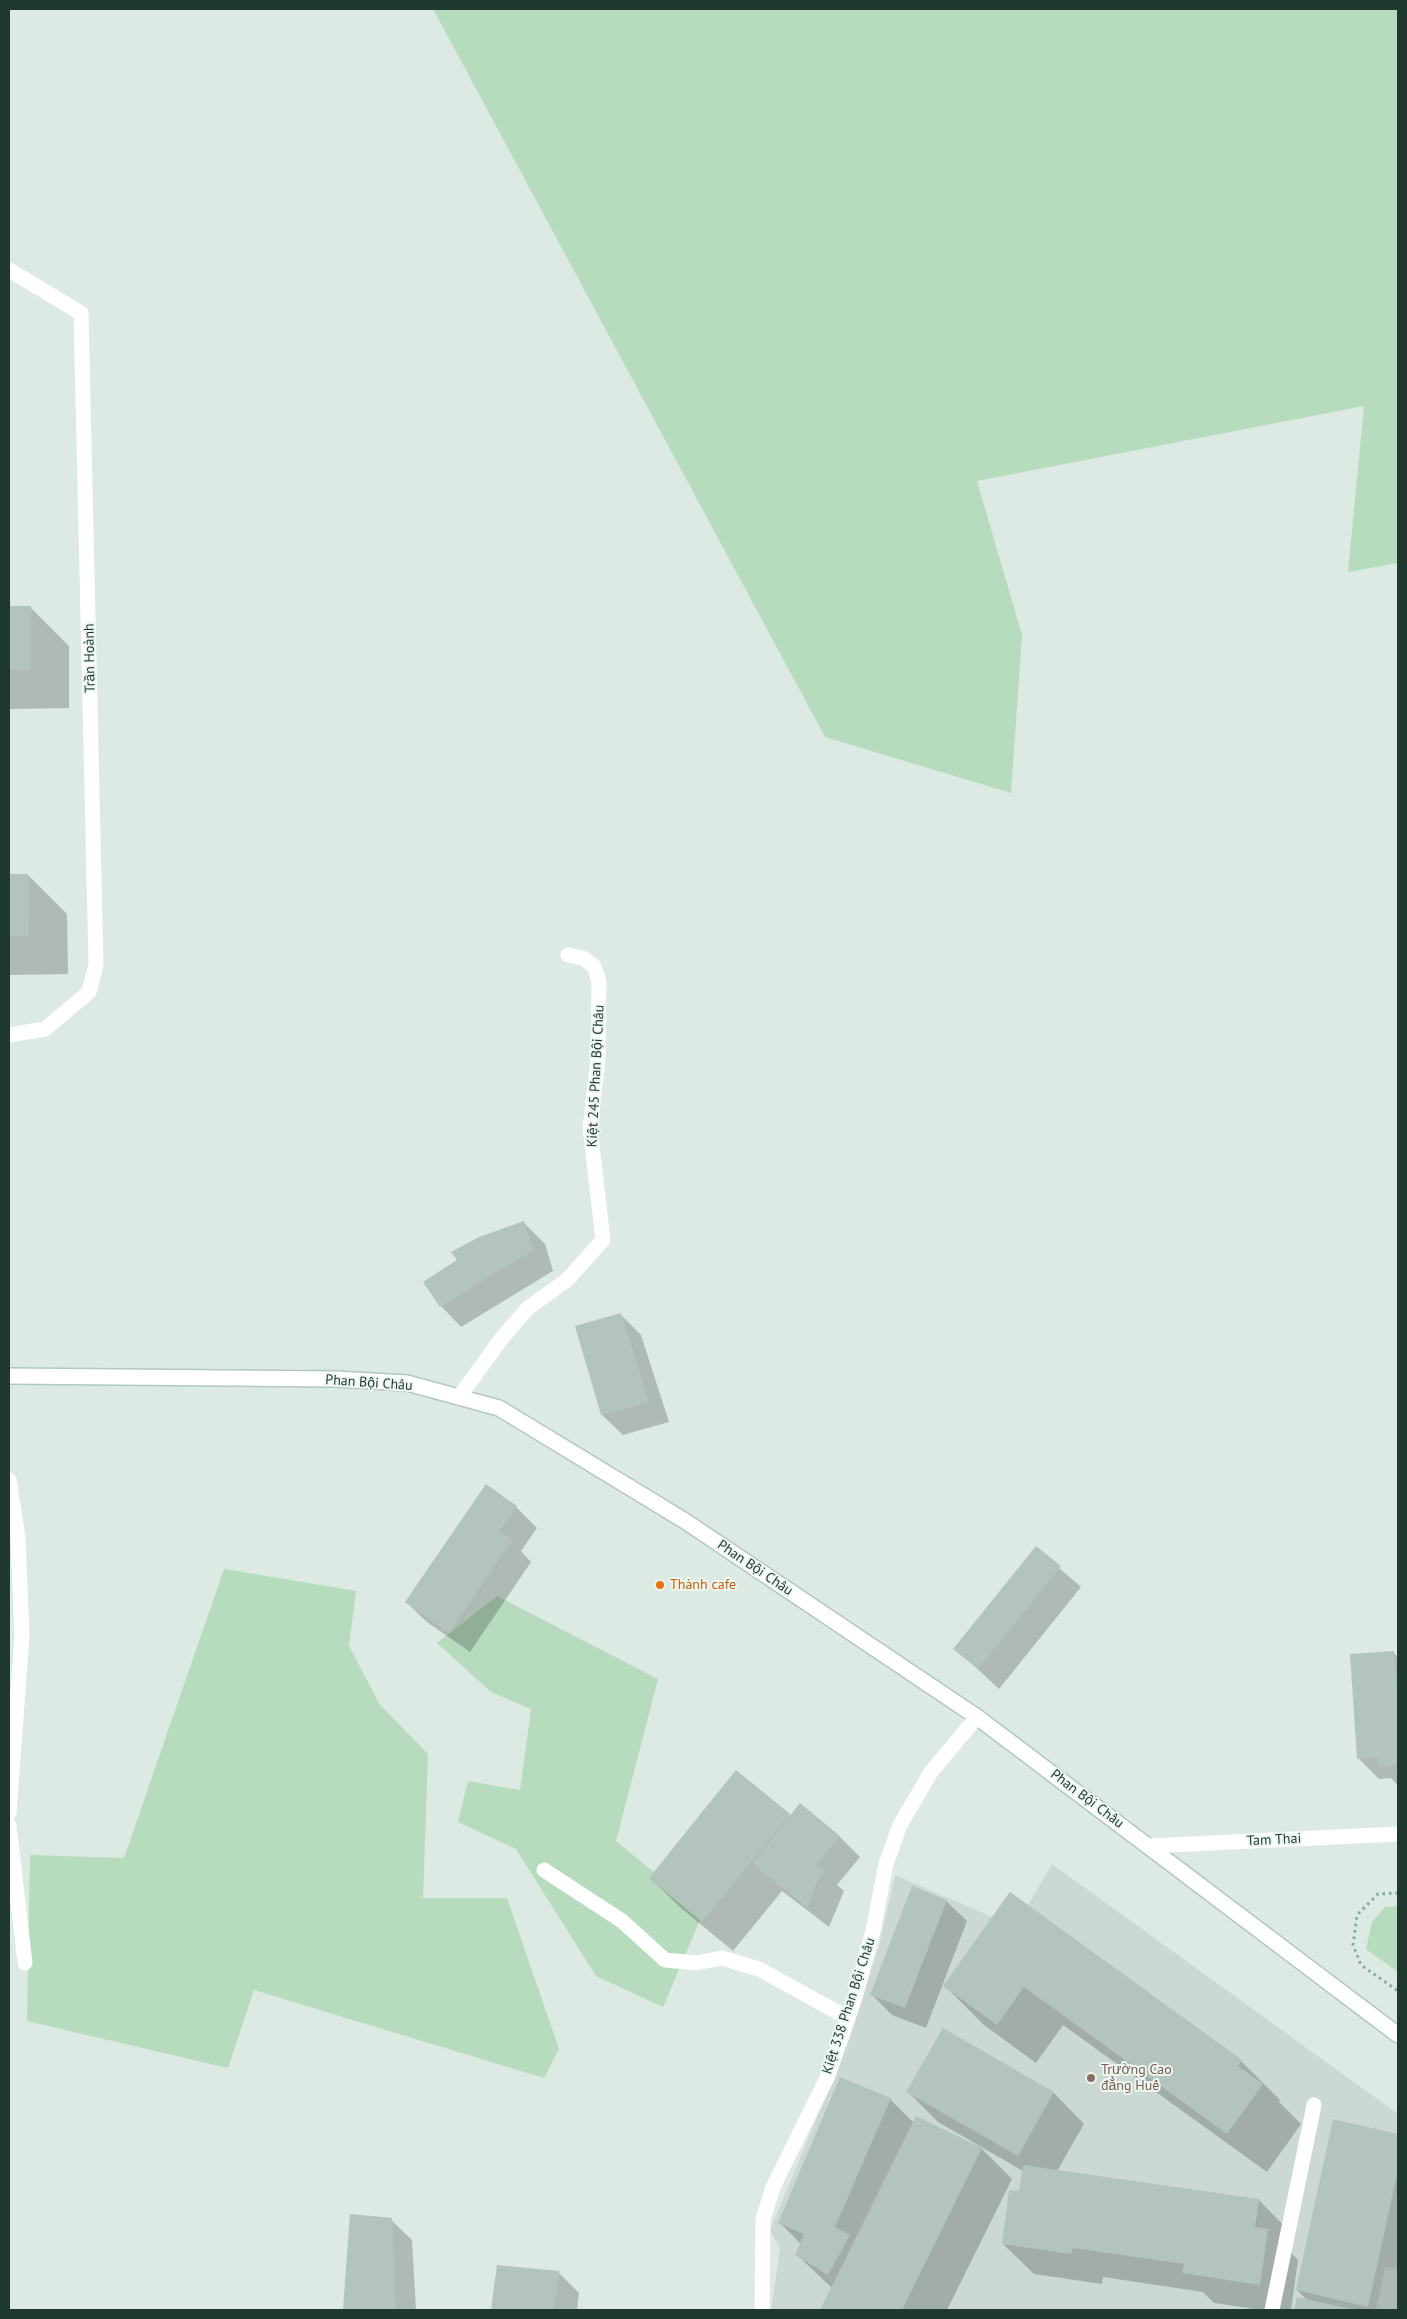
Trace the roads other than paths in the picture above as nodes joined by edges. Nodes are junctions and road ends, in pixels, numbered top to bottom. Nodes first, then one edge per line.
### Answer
1 (9, 270) edge
2 (568, 955) dead end
3 (9, 1036) edge
4 (9, 1376) edge
5 (459, 1397) junction
6 (9, 1480) edge
7 (13, 1538) edge
8 (977, 1717) junction
9 (9, 1812) edge
10 (9, 1825) edge
11 (1398, 1834) edge
12 (1149, 1846) junction
13 (544, 1870) dead end
14 (25, 1963) dead end
15 (848, 2018) junction
16 (1398, 2035) edge
17 (1314, 2105) dead end
18 (762, 2310) edge
19 (1272, 2310) edge

1 - 3 street, Trần Hoành
2 - 5 street, Kiệt 245 Phan Bội Châu
4 - 5 street, Phan Bội Châu
5 - 8 street, Phan Bội Châu
6 - 7 street
7 - 9 street
8 - 12 street, Phan Bội Châu
8 - 15 street, Kiệt 338 Phan Bội Châu
10 - 14 street
11 - 12 street, Tam Thai
12 - 16 street, Phan Bội Châu
13 - 15 street
15 - 18 street, Kiệt 338 Phan Bội Châu
17 - 19 street

